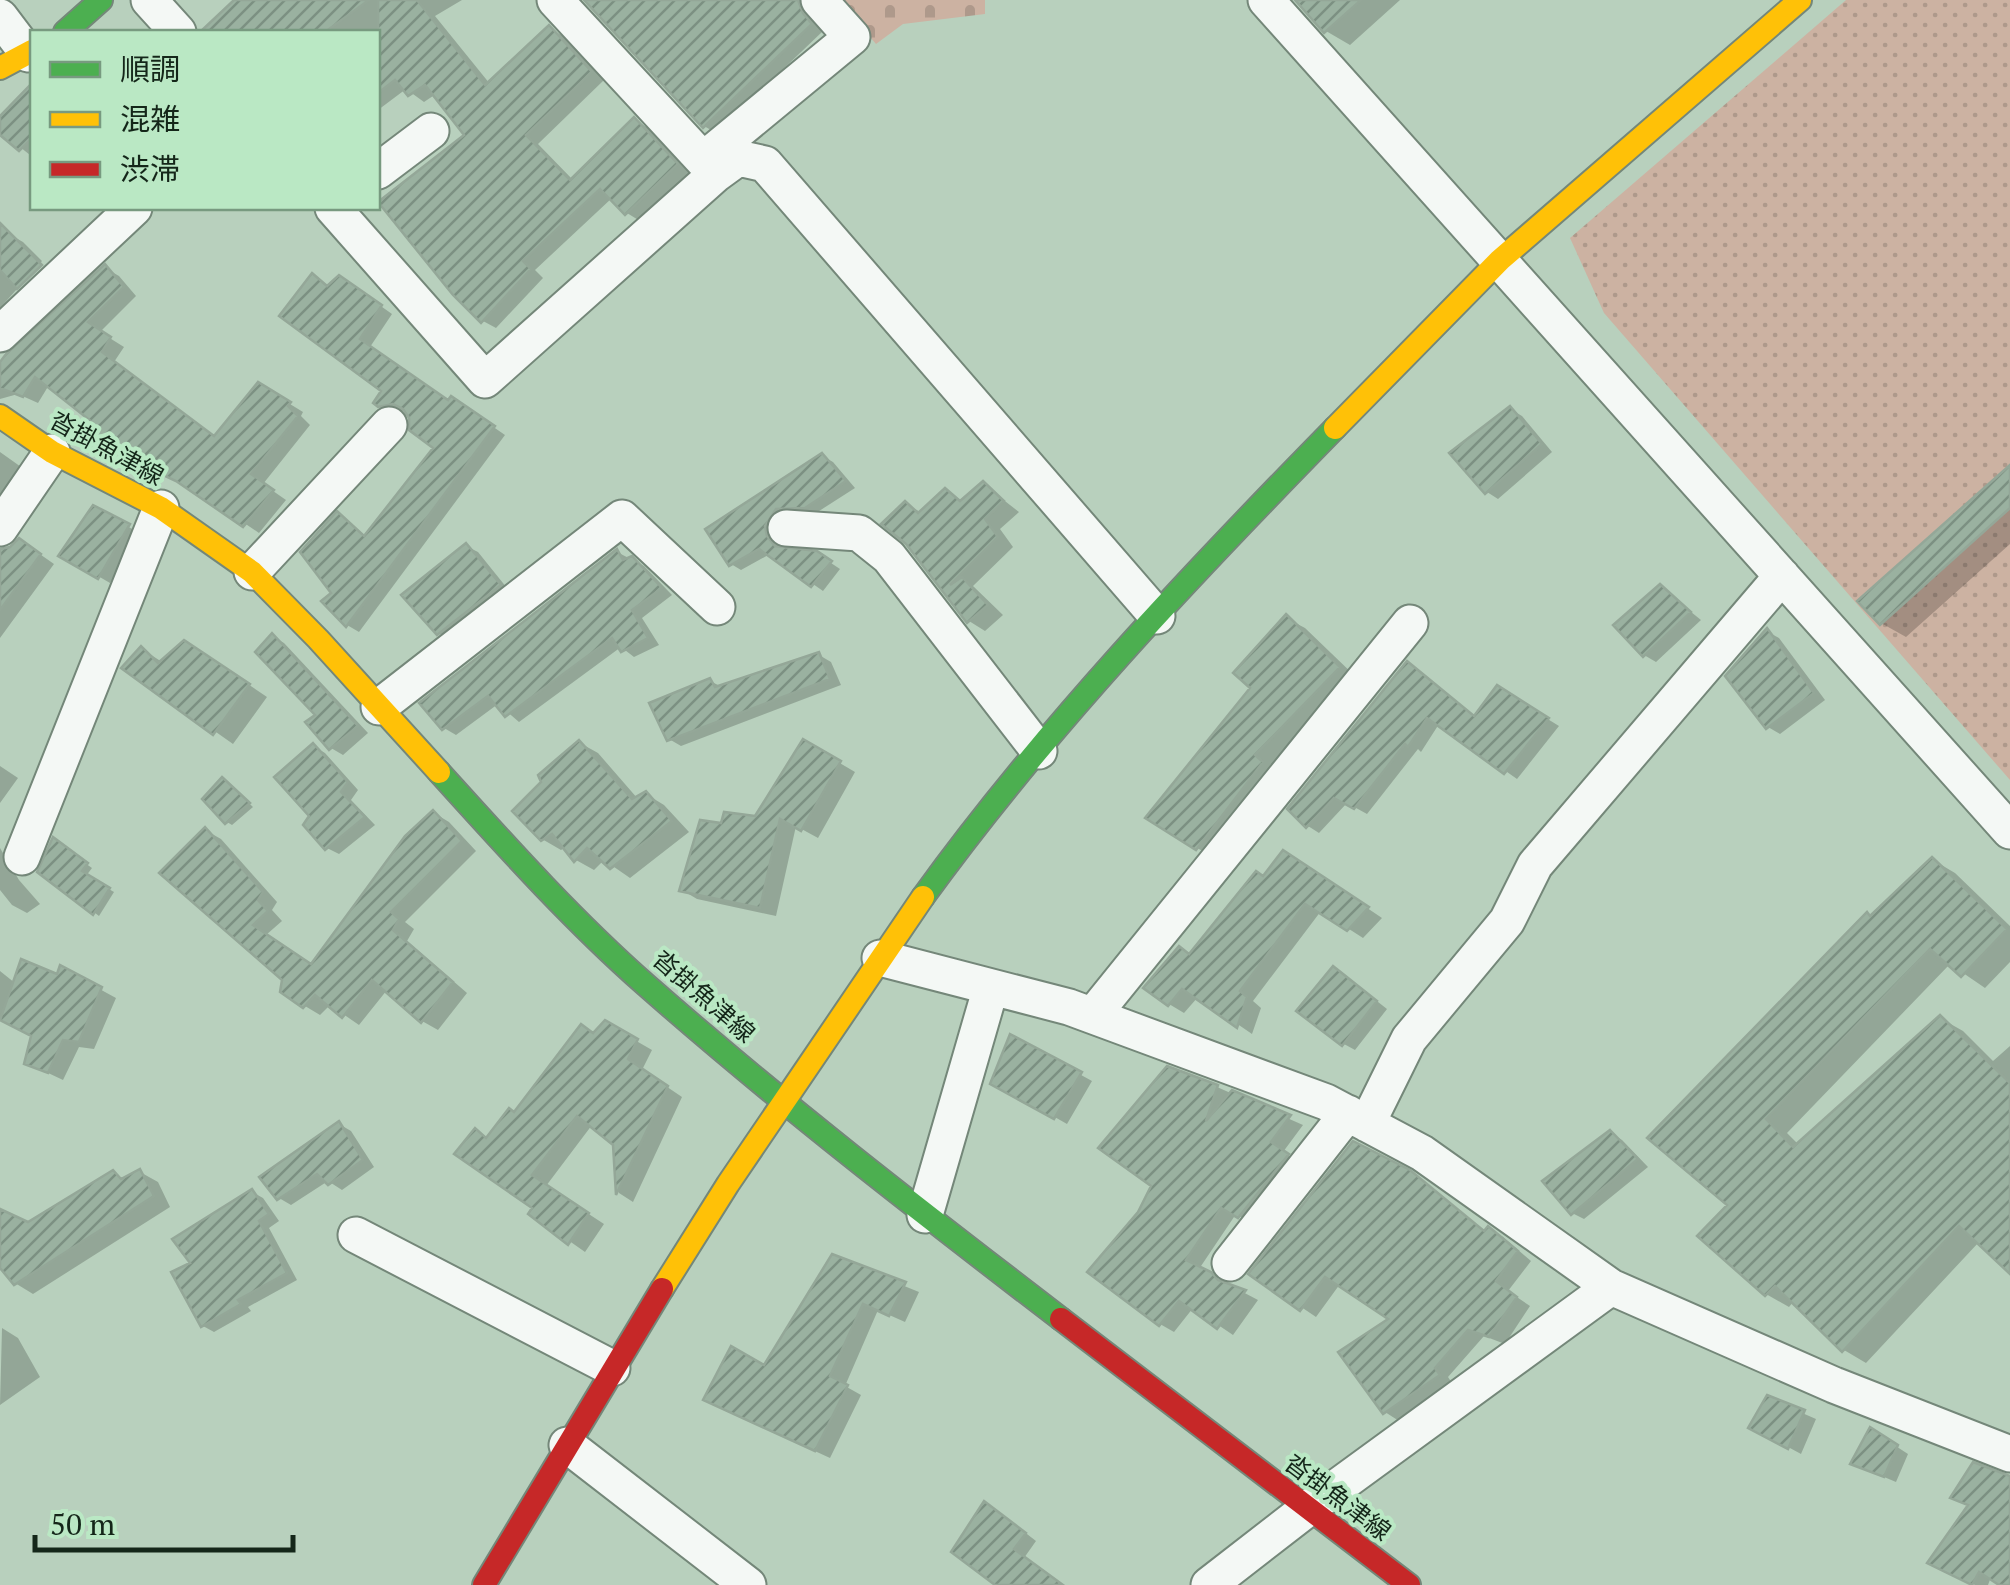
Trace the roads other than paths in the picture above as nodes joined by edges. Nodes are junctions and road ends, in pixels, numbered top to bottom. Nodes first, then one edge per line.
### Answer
1 (102, 0) edge
2 (149, 0) edge
3 (555, 0) edge
4 (818, 0) edge
5 (1266, 0) edge
6 (1800, 0) edge
7 (0, 18) edge
8 (67, 30) edge
9 (176, 30) edge
10 (20, 58) edge
11 (431, 131) dead end
12 (709, 167) junction
13 (380, 169) edge
14 (132, 210) edge
15 (335, 210) edge
16 (1500, 260) junction
17 (0, 334) edge
18 (0, 416) edge
19 (390, 426) dead end
20 (52, 452) junction
21 (160, 508) junction
22 (0, 528) edge
23 (786, 528) dead end
24 (252, 572) junction
25 (1782, 576) junction
26 (717, 607) dead end
27 (1157, 616) junction
28 (1410, 623) dead end
29 (379, 707) junction
30 (1039, 751) junction
31 (2010, 830) edge
32 (22, 858) dead end
33 (880, 958) junction
34 (991, 986) junction
35 (1093, 1015) junction
36 (785, 1100) junction
37 (1357, 1118) junction
38 (926, 1216) junction
39 (356, 1235) dead end
40 (1230, 1263) dead end
41 (1611, 1287) junction
42 (612, 1368) junction
43 (567, 1445) junction
44 (2010, 1454) edge
45 (1307, 1508) junction
46 (484, 1585) edge
47 (748, 1585) edge
48 (1209, 1585) edge
49 (1409, 1585) edge

1 - 8 street
2 - 9 street
3 - 12 street
4 - 12 street
5 - 16 street
6 - 16 street
7 - 10 street
11 - 13 street
12 - 15 street
12 - 27 street
14 - 17 street
16 - 25 street
16 - 27 street
18 - 20 street, 沓掛魚津線
19 - 24 street
20 - 21 street, 沓掛魚津線
20 - 22 street
21 - 24 street, 沓掛魚津線
21 - 32 street
23 - 30 street
24 - 29 street, 沓掛魚津線
25 - 31 street
25 - 37 street
26 - 29 street
27 - 30 street
28 - 35 street
29 - 36 street, 沓掛魚津線
30 - 33 street
33 - 34 street
33 - 36 street
34 - 35 street
34 - 38 street
35 - 37 street
36 - 38 street, 沓掛魚津線
36 - 42 street
37 - 40 street
37 - 41 street
38 - 45 street, 沓掛魚津線
39 - 42 street
41 - 44 street
41 - 45 street
42 - 43 street
43 - 46 street
43 - 47 street
45 - 48 street
45 - 49 street, 沓掛魚津線

